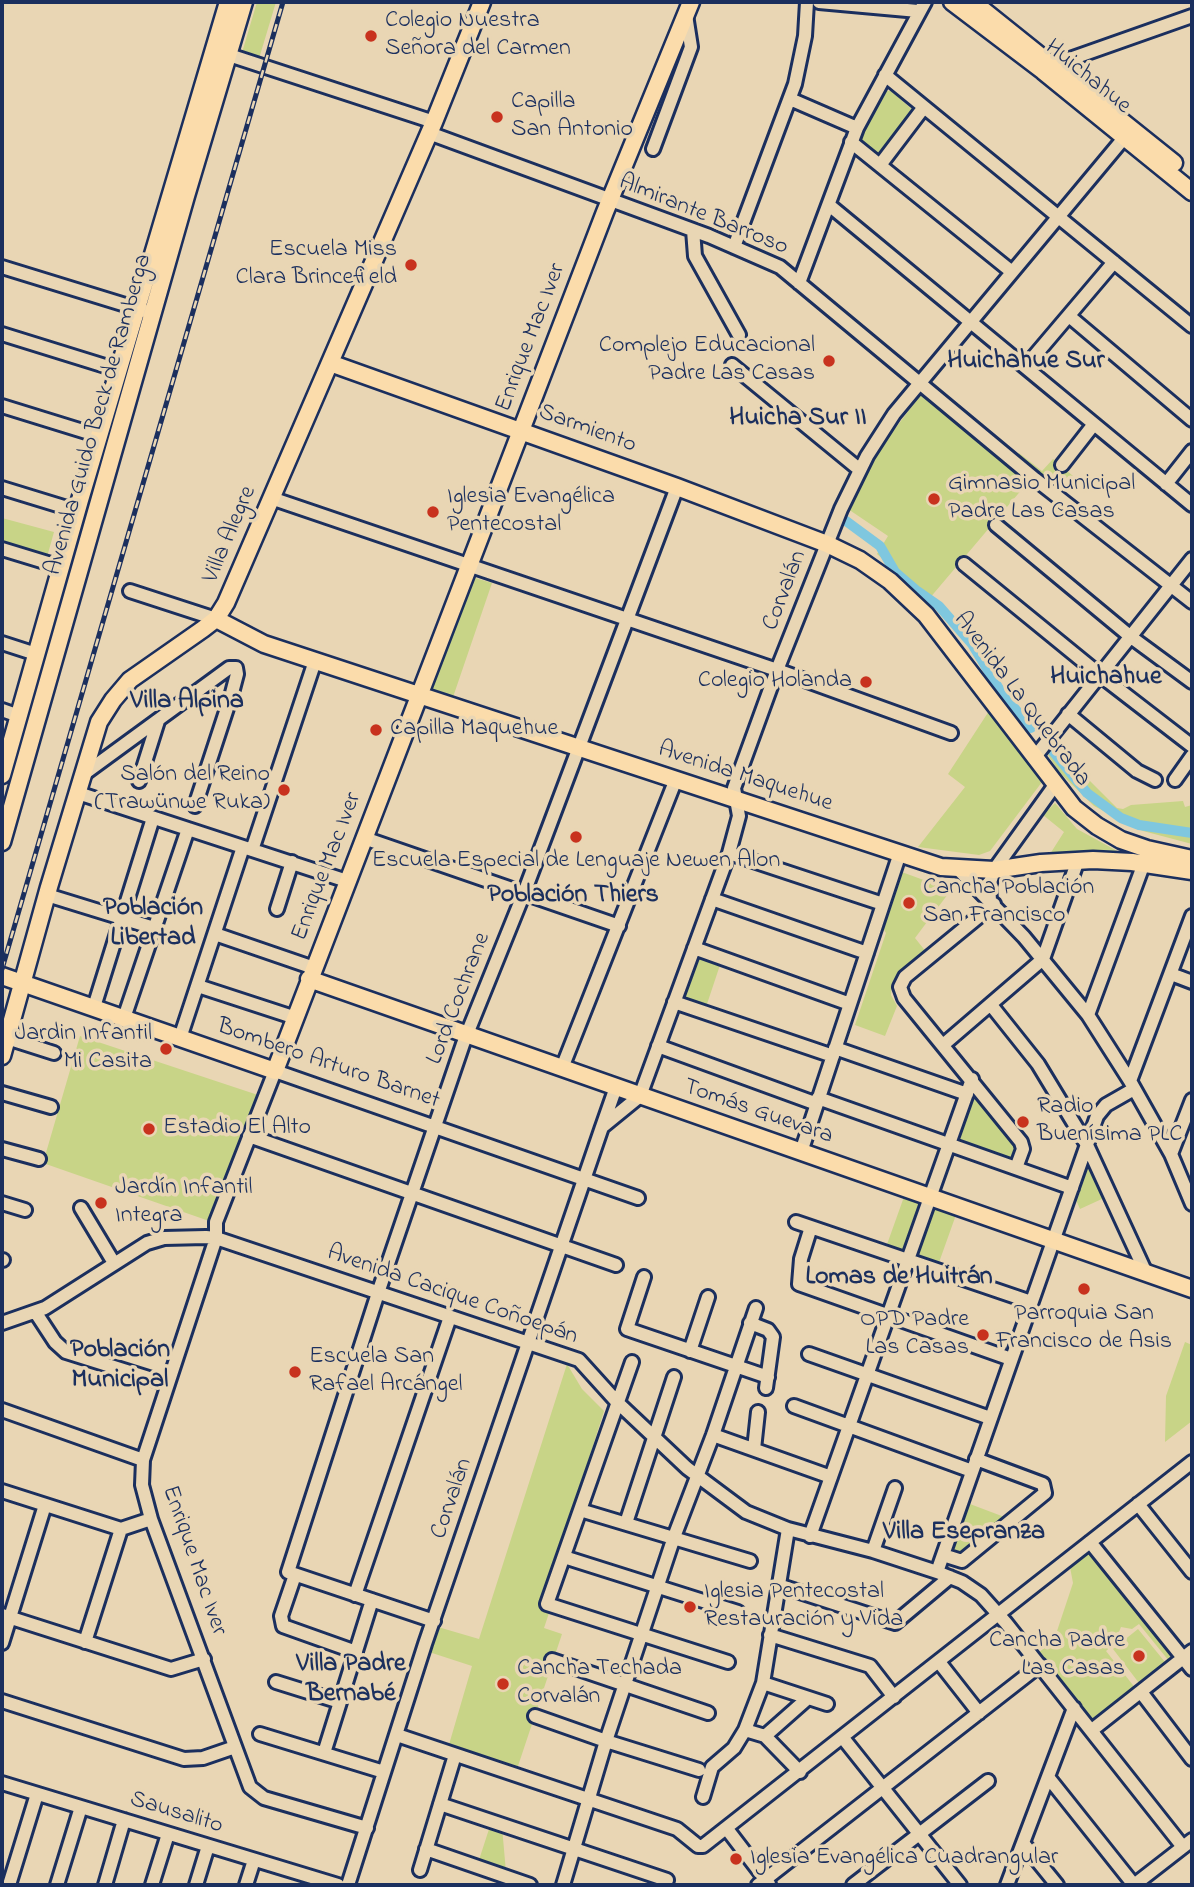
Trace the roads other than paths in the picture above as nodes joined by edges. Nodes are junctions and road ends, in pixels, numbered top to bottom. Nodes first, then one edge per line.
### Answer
1 (228, 2) edge
2 (244, 2) edge
3 (482, 2) edge
4 (807, 2) edge
5 (819, 2) edge
6 (952, 2) edge
7 (977, 3) edge
8 (921, 7) edge
9 (688, 8) edge
10 (1192, 16) edge
11 (218, 36) junction
12 (229, 55) junction
13 (209, 65) junction
14 (1053, 65) junction
15 (885, 75) junction
16 (790, 99) junction
17 (924, 107) junction
18 (432, 128) junction
19 (857, 128) junction
20 (1128, 133) junction
21 (851, 142) junction
22 (653, 149) dead end
23 (880, 165) junction
24 (1192, 178) edge
25 (1192, 191) edge
26 (609, 200) junction
27 (829, 205) junction
28 (1058, 217) junction
29 (693, 230) junction
30 (734, 247) junction
31 (1114, 262) junction
32 (2, 267) edge
33 (1012, 272) junction
34 (799, 283) junction
35 (145, 311) junction
36 (1069, 316) junction
37 (970, 322) junction
38 (1192, 326) edge
39 (2, 334) edge
40 (739, 335) dead end
41 (330, 363) junction
42 (732, 365) dead end
43 (1025, 367) junction
44 (118, 370) junction
45 (918, 384) junction
46 (2, 407) edge
47 (1192, 419) edge
48 (1094, 425) junction
49 (521, 430) junction
50 (99, 436) junction
51 (1192, 451) edge
52 (1062, 465) dead end
53 (860, 470) junction
54 (1166, 484) junction
55 (677, 487) junction
56 (2, 488) edge
57 (271, 498) junction
58 (1192, 505) edge
59 (77, 511) junction
60 (996, 525) dead end
61 (827, 544) junction
62 (2, 549) edge
63 (1192, 559) edge
64 (964, 564) dead end
65 (468, 566) junction
66 (61, 567) junction
67 (78, 572) junction
68 (1171, 586) junction
69 (130, 591) dead end
70 (1192, 602) edge
71 (216, 619) junction
72 (627, 619) junction
73 (1130, 637) junction
74 (2, 643) edge
75 (36, 653) junction
76 (315, 661) junction
77 (777, 670) junction
78 (1100, 675) junction
79 (209, 682) junction
80 (1192, 682) edge
81 (232, 693) junction
82 (419, 695) junction
83 (2, 710) edge
84 (1068, 715) junction
85 (19, 716) junction
86 (158, 720) junction
87 (951, 733) dead end
88 (1192, 746) edge
89 (579, 747) junction
90 (1192, 756) edge
91 (1034, 758) junction
92 (1192, 772) edge
93 (84, 774) junction
94 (2, 775) edge
95 (676, 779) junction
96 (1155, 780) dead end
97 (139, 781) dead end
98 (9, 783) edge
99 (1055, 785) junction
100 (78, 793) junction
101 (737, 800) junction
102 (195, 806) dead end
103 (153, 818) junction
104 (187, 829) junction
105 (364, 838) junction
106 (2, 842) edge
107 (248, 848) junction
108 (730, 853) junction
109 (900, 853) junction
110 (1192, 859) edge
111 (1077, 860) junction
112 (292, 863) junction
113 (1144, 863) junction
114 (958, 870) junction
115 (994, 870) junction
116 (1192, 871) edge
117 (347, 881) junction
118 (524, 893) junction
119 (47, 895) junction
120 (712, 900) junction
121 (992, 902) junction
122 (883, 904) junction
123 (276, 909) dead end
124 (1192, 916) edge
125 (122, 918) junction
126 (619, 926) junction
127 (154, 928) junction
128 (215, 934) junction
129 (694, 948) junction
130 (867, 953) junction
131 (1043, 960) junction
132 (312, 974) junction
133 (1171, 974) junction
134 (2, 976) edge
135 (23, 982) junction
136 (1192, 982) edge
137 (198, 986) junction
138 (674, 1002) junction
139 (850, 1004) junction
140 (991, 1005) junction
141 (94, 1007) junction
142 (1088, 1015) junction
143 (124, 1018) junction
144 (296, 1018) junction
145 (467, 1035) junction
146 (7, 1038) junction
147 (180, 1038) junction
148 (943, 1045) junction
149 (658, 1046) junction
150 (834, 1052) junction
151 (54, 1053) dead end
152 (2, 1056) edge
153 (562, 1069) junction
154 (275, 1071) junction
155 (972, 1079) junction
156 (1132, 1085) junction
157 (616, 1087) junction
158 (2, 1093) edge
159 (967, 1094) junction
160 (640, 1096) junction
161 (1192, 1100) edge
162 (818, 1101) junction
163 (51, 1107) dead end
164 (435, 1127) junction
165 (602, 1127) junction
166 (249, 1136) junction
167 (1087, 1144) junction
168 (949, 1145) junction
169 (2, 1149) edge
170 (801, 1152) junction
171 (1171, 1154) junction
172 (38, 1159) dead end
173 (1016, 1168) junction
174 (584, 1179) junction
175 (1072, 1188) junction
176 (412, 1194) junction
177 (930, 1197) junction
178 (638, 1198) dead end
179 (2, 1203) edge
180 (1192, 1205) edge
181 (80, 1208) dead end
182 (25, 1210) dead end
183 (796, 1222) dead end
184 (811, 1227) junction
185 (216, 1238) junction
186 (1052, 1240) junction
187 (561, 1245) junction
188 (908, 1260) junction
189 (114, 1263) junction
190 (616, 1265) dead end
191 (1146, 1273) junction
192 (644, 1277) dead end
193 (1192, 1289) edge
194 (378, 1293) junction
195 (708, 1297) dead end
196 (1031, 1302) junction
197 (755, 1308) dead end
198 (36, 1313) junction
199 (888, 1316) junction
200 (450, 1317) junction
201 (2, 1323) edge
202 (750, 1323) junction
203 (528, 1343) junction
204 (690, 1351) junction
205 (809, 1354) dead end
206 (1011, 1359) junction
207 (632, 1362) dead end
208 (736, 1366) junction
209 (867, 1375) junction
210 (674, 1377) dead end
211 (168, 1384) junction
212 (617, 1402) junction
213 (794, 1406) dead end
214 (2, 1410) edge
215 (758, 1412) dead end
216 (990, 1418) junction
217 (849, 1426) junction
218 (713, 1434) junction
219 (654, 1437) junction
220 (754, 1449) junction
221 (143, 1460) junction
222 (974, 1465) junction
223 (1190, 1469) edge
224 (697, 1476) junction
225 (831, 1477) junction
226 (895, 1488) dead end
227 (2, 1491) edge
228 (1138, 1504) junction
229 (45, 1505) junction
230 (580, 1510) junction
231 (151, 1518) junction
232 (626, 1523) junction
233 (121, 1529) junction
234 (788, 1529) junction
235 (810, 1535) junction
236 (674, 1537) junction
237 (1090, 1542) junction
238 (873, 1551) junction
239 (943, 1555) junction
240 (564, 1557) junction
241 (750, 1560) dead end
242 (937, 1572) junction
243 (1192, 1572) edge
244 (291, 1573) junction
245 (950, 1577) junction
246 (778, 1585) junction
247 (658, 1586) junction
248 (355, 1595) junction
249 (372, 1600) junction
250 (738, 1612) dead end
251 (999, 1614) junction
252 (6, 1617) edge
253 (434, 1621) junction
254 (643, 1635) junction
255 (770, 1635) junction
256 (85, 1642) junction
257 (2, 1643) edge
258 (356, 1652) junction
259 (1188, 1654) edge
260 (204, 1659) junction
261 (552, 1660) dead end
262 (728, 1662) dead end
263 (939, 1662) junction
264 (1040, 1665) junction
265 (1192, 1669) edge
266 (276, 1682) dead end
267 (763, 1683) junction
268 (625, 1686) junction
269 (1141, 1692) junction
270 (894, 1697) junction
271 (808, 1698) junction
272 (2, 1701) edge
273 (340, 1702) junction
274 (827, 1704) dead end
275 (1074, 1708) junction
276 (708, 1713) dead end
277 (979, 1713) junction
278 (536, 1716) dead end
279 (745, 1730) junction
280 (1092, 1730) junction
281 (260, 1734) dead end
282 (397, 1735) junction
283 (765, 1735) junction
284 (843, 1738) junction
285 (606, 1741) junction
286 (235, 1747) junction
287 (324, 1753) junction
288 (455, 1755) junction
289 (1192, 1759) edge
290 (699, 1770) dead end
291 (384, 1772) junction
292 (800, 1772) junction
293 (1048, 1777) junction
294 (988, 1781) dead end
295 (2, 1783) edge
296 (883, 1788) junction
297 (37, 1794) junction
298 (703, 1797) dead end
299 (587, 1799) junction
300 (440, 1804) junction
301 (81, 1807) junction
302 (124, 1820) junction
303 (367, 1828) junction
304 (727, 1829) junction
305 (167, 1833) junction
306 (919, 1834) junction
307 (1023, 1843) junction
308 (1188, 1843) edge
309 (208, 1846) junction
310 (426, 1849) junction
311 (574, 1849) junction
312 (254, 1860) junction
313 (420, 1870) dead end
314 (667, 1880) dead end
315 (765, 1883) edge
316 (954, 1883) edge
317 (9, 1885) edge
318 (57, 1885) edge
319 (104, 1885) edge
320 (152, 1885) edge
321 (196, 1885) edge
322 (246, 1885) edge
323 (338, 1885) edge
324 (348, 1885) edge
325 (530, 1885) edge
326 (564, 1885) edge
327 (853, 1885) edge
328 (1007, 1885) edge
329 (1057, 1885) edge
330 (1134, 1885) edge

1 - 11 main road, Avenida Guido Beck de Ramberga
2 - 12 main road, Avenida Guido Beck de Ramberga
3 - 18 main road, Villa Alegre
4 - 16 street
5 - 8 street
6 - 20 main road, Huichahue
7 - 14 main road, Huichahue
8 - 15 street
9 - 22 street, Enrique Mac Iver
9 - 26 main road, Enrique Mac Iver
10 - 14 street
11 - 12 main road
11 - 13 main road, Avenida Guido Beck de Ramberga
12 - 13 main road
12 - 18 street, Almirante Barroso
12 - 35 main road, Avenida Guido Beck de Ramberga
13 - 35 main road, Avenida Guido Beck de Ramberga
14 - 20 main road, Huichahue
15 - 17 street
15 - 19 street
16 - 19 street
16 - 30 street
17 - 23 street
17 - 28 street
18 - 26 street, Almirante Barroso
18 - 41 main road, Villa Alegre
19 - 21 street
20 - 24 main road, Huichahue
20 - 25 main road, Huichahue
20 - 28 street, Corvalán
21 - 23 street
21 - 27 street
23 - 33 street
26 - 29 street, Almirante Barroso
26 - 49 main road, Enrique Mac Iver
27 - 34 street
27 - 37 street
28 - 31 street
28 - 33 street, Corvalán
29 - 30 street, Almirante Barroso
29 - 40 street
30 - 34 street, Almirante Barroso
31 - 36 street
31 - 38 street
32 - 35 street
33 - 37 street, Corvalán
34 - 45 street, Almirante Barroso
35 - 44 main road, Avenida Guido Beck de Ramberga
35 - 67 main road, Avenida Guido Beck de Ramberga
36 - 43 street
36 - 47 street
37 - 43 street
37 - 45 street, Corvalán
39 - 44 street
41 - 49 main road, Sarmiento
41 - 57 main road, Villa Alegre
42 - 53 street
43 - 48 street
44 - 50 main road, Avenida Guido Beck de Ramberga
45 - 53 street, Corvalán
45 - 68 street, Almirante Barroso
46 - 50 street
48 - 52 street
48 - 54 street
49 - 55 main road, Sarmiento
49 - 65 main road, Enrique Mac Iver
50 - 59 main road, Avenida Guido Beck de Ramberga
51 - 54 street
53 - 61 street, Corvalán
54 - 58 street
55 - 61 main road, Sarmiento
55 - 72 street, Lord Cochrane
56 - 59 street
57 - 65 street
57 - 71 main road, Villa Alegre
59 - 66 main road, Avenida Guido Beck de Ramberga
60 - 73 street
61 - 77 street, Corvalán
61 - 91 main road, Avenida La Quebrada
62 - 66 street
63 - 68 street
64 - 78 street
65 - 72 street
65 - 82 main road, Enrique Mac Iver
66 - 67 main road
66 - 75 main road, Avenida Guido Beck de Ramberga
67 - 98 main road, Avenida Guido Beck de Ramberga
68 - 70 street, Almirante Barroso
68 - 73 street
69 - 71 street, Avenida Maquehue
71 - 76 main road, Avenida Maquehue
71 - 93 main road, Villa Alegre
72 - 77 street
72 - 89 street, Lord Cochrane
73 - 78 street
73 - 80 street
74 - 75 street
75 - 85 main road, Avenida Guido Beck de Ramberga
76 - 82 main road, Avenida Maquehue
76 - 107 street
77 - 87 street
77 - 101 street, Corvalán
78 - 84 street
78 - 88 street
79 - 81 street
79 - 81 street
79 - 86 street
81 - 102 street
82 - 89 main road, Avenida Maquehue
82 - 105 main road, Enrique Mac Iver
83 - 85 street
84 - 91 street
84 - 96 street
85 - 94 main road, Avenida Guido Beck de Ramberga
86 - 93 street
86 - 97 street
89 - 95 main road, Avenida Maquehue
89 - 118 street, Lord Cochrane
90 - 92 street
91 - 99 main road, Avenida La Quebrada
93 - 100 main road, Villa Alegre
95 - 101 main road, Avenida Maquehue
95 - 126 street
98 - 106 main road, Avenida Guido Beck de Ramberga
99 - 110 main road, Avenida La Quebrada
99 - 115 street
100 - 103 street
100 - 119 main road, Villa Alegre
101 - 108 street, Corvalán
101 - 109 main road, Avenida Maquehue
103 - 104 street
103 - 125 street
104 - 107 street
104 - 127 street
105 - 117 main road, Enrique Mac Iver
105 - 118 street
107 - 112 street
107 - 128 street
108 - 120 street, Corvalán
108 - 122 street
109 - 114 main road, Avenida Maquehue
109 - 122 street
111 - 113 main road
111 - 115 main road
111 - 131 street
112 - 117 street
112 - 123 street
113 - 116 main road
113 - 142 street
114 - 115 main road
114 - 121 street, Avenida Maquehue
115 - 121 street
117 - 132 main road, Enrique Mac Iver
118 - 126 street
118 - 145 street, Lord Cochrane
119 - 125 street
119 - 135 main road, Villa Alegre
120 - 129 street, Corvalán
120 - 130 street
121 - 131 street, Avenida Maquehue
121 - 148 street
122 - 130 street
124 - 133 street
125 - 127 street
125 - 141 street
126 - 153 street
127 - 143 street
128 - 132 street
128 - 137 street
129 - 138 street, Corvalán
129 - 139 street
130 - 139 street
131 - 140 street
131 - 142 street, Avenida Maquehue
132 - 144 main road, Enrique Mac Iver
132 - 145 main road, Tomás Guevara
133 - 136 street
133 - 156 street
134 - 135 main road, Bombero Arturo Barnet
135 - 141 main road, Bombero Arturo Barnet
135 - 146 main road, Villa Alegre
137 - 144 street
137 - 147 street
138 - 149 street, Corvalán
138 - 150 street
139 - 150 street
140 - 148 street
140 - 167 street
141 - 143 main road, Bombero Arturo Barnet
142 - 156 street, Avenida Maquehue
143 - 147 main road, Bombero Arturo Barnet
144 - 154 main road, Enrique Mac Iver
145 - 153 main road, Tomás Guevara
145 - 164 street, Lord Cochrane
146 - 151 street
146 - 152 main road, Villa Alegre
147 - 154 main road, Bombero Arturo Barnet
148 - 155 street
149 - 160 street, Corvalán
149 - 162 street
150 - 159 street
150 - 162 street
153 - 157 main road, Tomás Guevara
154 - 164 street, Bombero Arturo Barnet
154 - 166 street, Enrique Mac Iver
155 - 159 street
155 - 173 street
156 - 167 street
156 - 171 street, Avenida Maquehue
157 - 160 main road, Tomás Guevara
157 - 165 street, Corvalán
158 - 163 street
159 - 168 street
160 - 165 street
160 - 170 main road, Tomás Guevara
161 - 171 street
162 - 168 street
162 - 170 street
164 - 174 street, Bombero Arturo Barnet
164 - 176 street, Lord Cochrane
165 - 174 street, Corvalán
166 - 176 street
166 - 185 street, Enrique Mac Iver
167 - 175 street
167 - 191 street
168 - 173 street
168 - 177 street
169 - 172 street
170 - 177 main road, Tomás Guevara
171 - 180 street, Avenida Maquehue
173 - 175 street
174 - 178 street, Bombero Arturo Barnet
174 - 187 street, Corvalán
175 - 186 street
176 - 187 street
176 - 194 street, Lord Cochrane
177 - 186 main road, Tomás Guevara
177 - 188 street
179 - 182 street
181 - 189 street
183 - 184 street
184 - 188 street
184 - 199 street
185 - 189 street, Avenida Cacique Coñoepán
185 - 194 street, Avenida Cacique Coñoepán
185 - 211 street, Enrique Mac Iver
186 - 191 main road, Tomás Guevara
186 - 196 street
187 - 190 street
187 - 203 street, Corvalán
188 - 196 street
188 - 199 street
189 - 198 street, Avenida Cacique Coñoepán
191 - 193 main road, Tomás Guevara
192 - 204 street
194 - 200 street, Avenida Cacique Coñoepán
194 - 244 street, Lord Cochrane
195 - 204 street
196 - 206 street
197 - 202 street
198 - 201 street, Avenida Cacique Coñoepán
198 - 211 street
199 - 206 street
199 - 209 street
200 - 203 street, Avenida Cacique Coñoepán
200 - 248 street
202 - 208 street
202 - 208 street
203 - 212 street, Avenida Cacique Coñoepán
203 - 253 street, Corvalán
204 - 208 street
205 - 209 street
206 - 216 street
207 - 212 street
208 - 218 street
209 - 216 street
209 - 217 street
210 - 219 street
211 - 221 street, Enrique Mac Iver
212 - 219 street, Avenida Cacique Coñoepán
212 - 230 street
213 - 217 street
214 - 221 street
215 - 220 street
216 - 222 street
217 - 222 street
217 - 225 street
218 - 220 street
218 - 224 street
219 - 224 street, Avenida Cacique Coñoepán
219 - 232 street
220 - 225 street
221 - 231 street, Enrique Mac Iver
222 - 239 street
222 - 239 street
223 - 228 street
224 - 234 street, Avenida Cacique Coñoepán
224 - 236 street
225 - 235 street
226 - 238 street
227 - 229 street
228 - 237 street
228 - 243 street
229 - 233 street
229 - 252 street
230 - 232 street
230 - 240 street
231 - 233 street
231 - 260 street, Enrique Mac Iver
232 - 236 street
233 - 256 street
234 - 235 street, Avenida Cacique Coñoepán
234 - 246 street
235 - 238 street, Avenida Cacique Coñoepán
236 - 241 street
236 - 247 street
237 - 251 street
237 - 259 street
238 - 242 street, Avenida Cacique Coñoepán
239 - 242 street
240 - 247 street
240 - 254 street
242 - 245 street, Avenida Cacique Coñoepán
244 - 248 street
244 - 258 street, Lord Cochrane
245 - 246 street
245 - 251 street, Avenida Cacique Coñoepán
246 - 255 street
247 - 250 street
247 - 254 street
248 - 249 street
249 - 253 street
249 - 258 street
251 - 263 street
251 - 264 street, Avenida Cacique Coñoepán
252 - 256 street
252 - 257 street
253 - 282 street, Corvalán
254 - 262 street
254 - 268 street
255 - 267 street
255 - 270 street
256 - 260 street
258 - 273 street
259 - 265 street
259 - 269 street
260 - 286 street, Enrique Mac Iver
261 - 268 street
263 - 270 street
263 - 277 street
264 - 275 street, Avenida Cacique Coñoepán
264 - 277 street
266 - 273 street
267 - 271 street
267 - 279 street
268 - 276 street
268 - 285 street
269 - 280 street
269 - 289 street
270 - 284 street
271 - 274 street
271 - 283 street
272 - 286 street
273 - 287 street
275 - 280 street, Avenida Cacique Coñoepán
275 - 293 street
277 - 296 street
278 - 285 street
279 - 283 street
279 - 298 street
280 - 308 street, Avenida Cacique Coñoepán
281 - 287 street
282 - 288 street
282 - 291 street, Corvalán
283 - 292 street
284 - 292 street
284 - 296 street
285 - 290 street
285 - 299 street
286 - 303 street, Enrique Mac Iver
287 - 291 street
288 - 299 street
288 - 300 street
291 - 303 street, Corvalán
292 - 304 street
293 - 307 street
293 - 330 street
294 - 306 street
295 - 297 street, Sausalito
296 - 306 street
296 - 315 street
297 - 301 street, Sausalito
297 - 317 street
299 - 304 street
299 - 311 street
300 - 310 street
300 - 311 street
301 - 302 street, Sausalito
301 - 318 street
302 - 305 street, Sausalito
302 - 319 street
303 - 324 street, Corvalán
304 - 315 street
305 - 309 street, Sausalito
305 - 320 street
306 - 316 street
306 - 327 street
307 - 328 street
307 - 329 street
308 - 330 street
309 - 312 street, Sausalito
309 - 321 street
310 - 313 street
310 - 325 street
311 - 314 street
311 - 326 street
312 - 322 street
312 - 323 street, Sausalito

